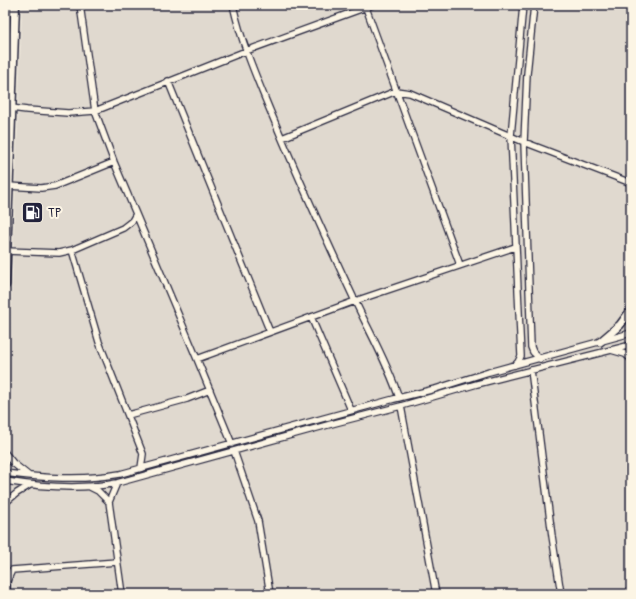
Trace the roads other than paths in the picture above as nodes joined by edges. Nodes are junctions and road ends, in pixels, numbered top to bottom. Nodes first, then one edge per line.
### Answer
1 (15, 5) edge
2 (80, 5) edge
3 (233, 5) edge
4 (372, 5) edge
5 (523, 5) edge
6 (534, 5) edge
7 (366, 6) edge
8 (246, 51) junction
9 (168, 82) junction
10 (396, 91) junction
11 (11, 108) junction
12 (96, 111) junction
13 (511, 136) junction
14 (282, 138) junction
15 (524, 142) junction
16 (114, 162) junction
17 (631, 183) edge
18 (8, 186) junction
19 (136, 214) junction
20 (515, 247) junction
21 (72, 250) junction
22 (6, 251) junction
23 (460, 265) junction
24 (5, 285) edge
25 (355, 301) junction
26 (631, 310) edge
27 (311, 317) junction
28 (270, 332) junction
29 (631, 333) edge
30 (600, 342) junction
31 (631, 345) edge
32 (609, 350) junction
33 (631, 358) edge
34 (197, 359) junction
35 (540, 359) junction
36 (515, 365) junction
37 (531, 370) junction
38 (210, 390) junction
39 (399, 398) junction
40 (401, 406) junction
41 (351, 410) junction
42 (128, 415) junction
43 (232, 444) junction
44 (234, 451) junction
45 (5, 453) edge
46 (141, 468) junction
47 (5, 473) edge
48 (29, 475) junction
49 (5, 481) edge
50 (117, 482) junction
51 (30, 485) junction
52 (88, 486) junction
53 (110, 502) junction
54 (5, 503) edge
55 (117, 562) junction
56 (7, 594) edge
57 (122, 594) edge
58 (270, 594) edge
59 (436, 594) edge
60 (561, 594) edge

1 - 11 highway
2 - 12 street
3 - 8 street
4 - 7 street
5 - 13 street
6 - 15 street
7 - 8 street
7 - 10 street
8 - 9 street
8 - 14 street
9 - 12 street
9 - 28 street
10 - 13 street
10 - 14 street
10 - 23 street
11 - 12 street
11 - 18 highway
12 - 16 street
13 - 15 street
13 - 20 street
14 - 25 street
15 - 17 street
15 - 35 street
16 - 18 street
16 - 19 street
18 - 22 highway
19 - 21 street
19 - 34 street
20 - 23 street
20 - 36 street
21 - 22 street
21 - 42 street
22 - 24 highway
23 - 25 street
25 - 27 street
25 - 39 street
26 - 30 main road
27 - 28 street
27 - 41 street
28 - 34 street
29 - 30 street
30 - 35 street
31 - 32 street
32 - 33 street
32 - 37 street
34 - 38 street
35 - 36 street
36 - 39 street
37 - 40 street
37 - 60 street
38 - 42 street
38 - 43 street
39 - 41 street
40 - 44 street
40 - 59 street
41 - 43 street
42 - 46 street
43 - 46 street
44 - 50 street
44 - 58 street
45 - 48 street
46 - 48 street
47 - 48 street
49 - 51 street
50 - 52 street
50 - 53 street
51 - 52 street
51 - 54 street
52 - 53 street
53 - 55 street
55 - 56 street
55 - 57 street

